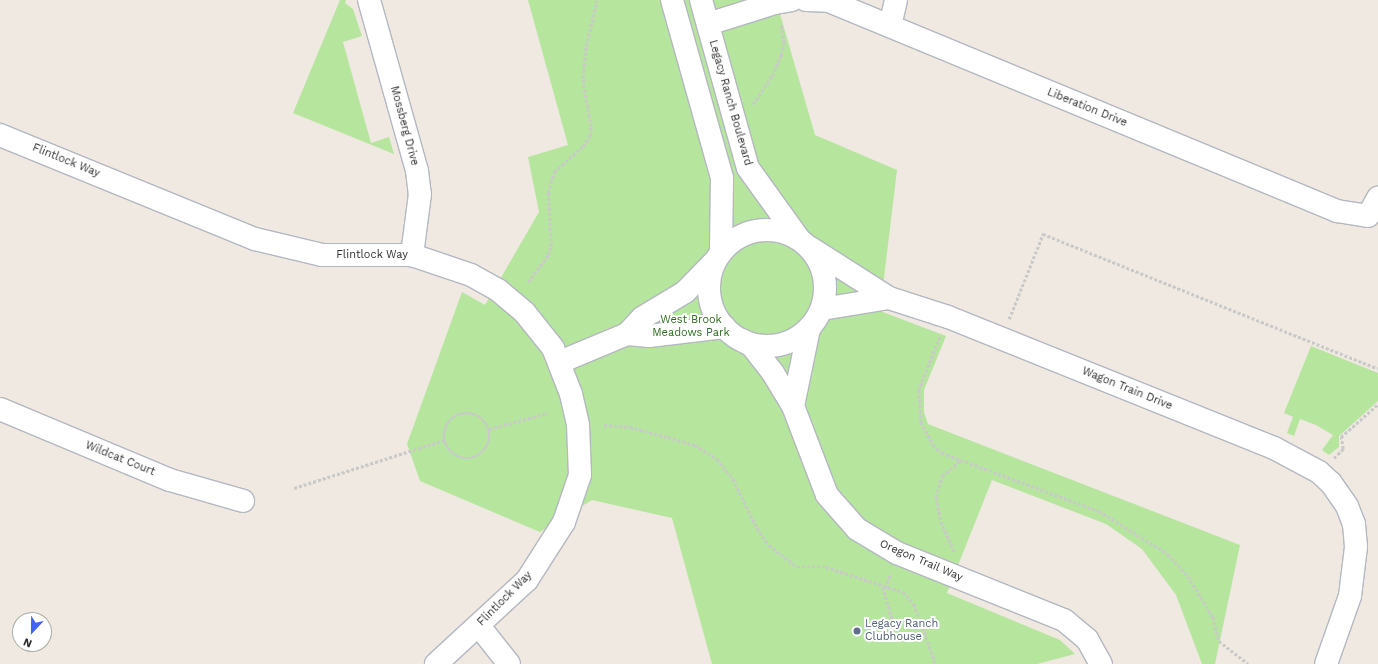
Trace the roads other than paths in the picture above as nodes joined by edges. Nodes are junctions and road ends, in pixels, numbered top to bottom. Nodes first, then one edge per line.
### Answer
1 (369, 0) edge
2 (672, 0) edge
3 (701, 0) edge
4 (792, 0) edge
5 (806, 0) edge
6 (896, 0) edge
7 (708, 24) junction
8 (890, 26) junction
9 (0, 135) edge
10 (1373, 207) edge
11 (804, 243) junction
12 (412, 255) junction
13 (719, 256) junction
14 (889, 298) junction
15 (822, 309) junction
16 (724, 327) junction
17 (809, 329) junction
18 (627, 334) junction
19 (742, 340) junction
20 (560, 362) junction
21 (793, 406) junction
22 (0, 409) edge
23 (243, 500) dead end
24 (479, 626) junction
25 (436, 664) edge
26 (509, 664) edge
27 (1101, 664) edge
28 (1326, 664) edge

1 - 12 street, Mossberg Drive
2 - 13 street
3 - 7 street, Legacy Ranch Boulevard
4 - 7 street
5 - 8 street, Liberation Drive
6 - 8 street
7 - 11 street, Legacy Ranch Boulevard
8 - 10 street, Liberation Drive
9 - 12 street, Flintlock Way
11 - 13 street
11 - 14 street, Wagon Train Drive
11 - 15 street
12 - 20 street, Flintlock Way
13 - 16 street
13 - 18 street
14 - 15 street, Wagon Train Drive
14 - 28 street, Wagon Train Drive
15 - 17 street
16 - 18 street
16 - 19 street
17 - 19 street
17 - 21 street
18 - 20 street
19 - 21 street, Oregon Trail Way
20 - 24 street, Flintlock Way
21 - 27 street, Oregon Trail Way
22 - 23 street, Wildcat Court
24 - 25 street, Flintlock Way
24 - 26 street

